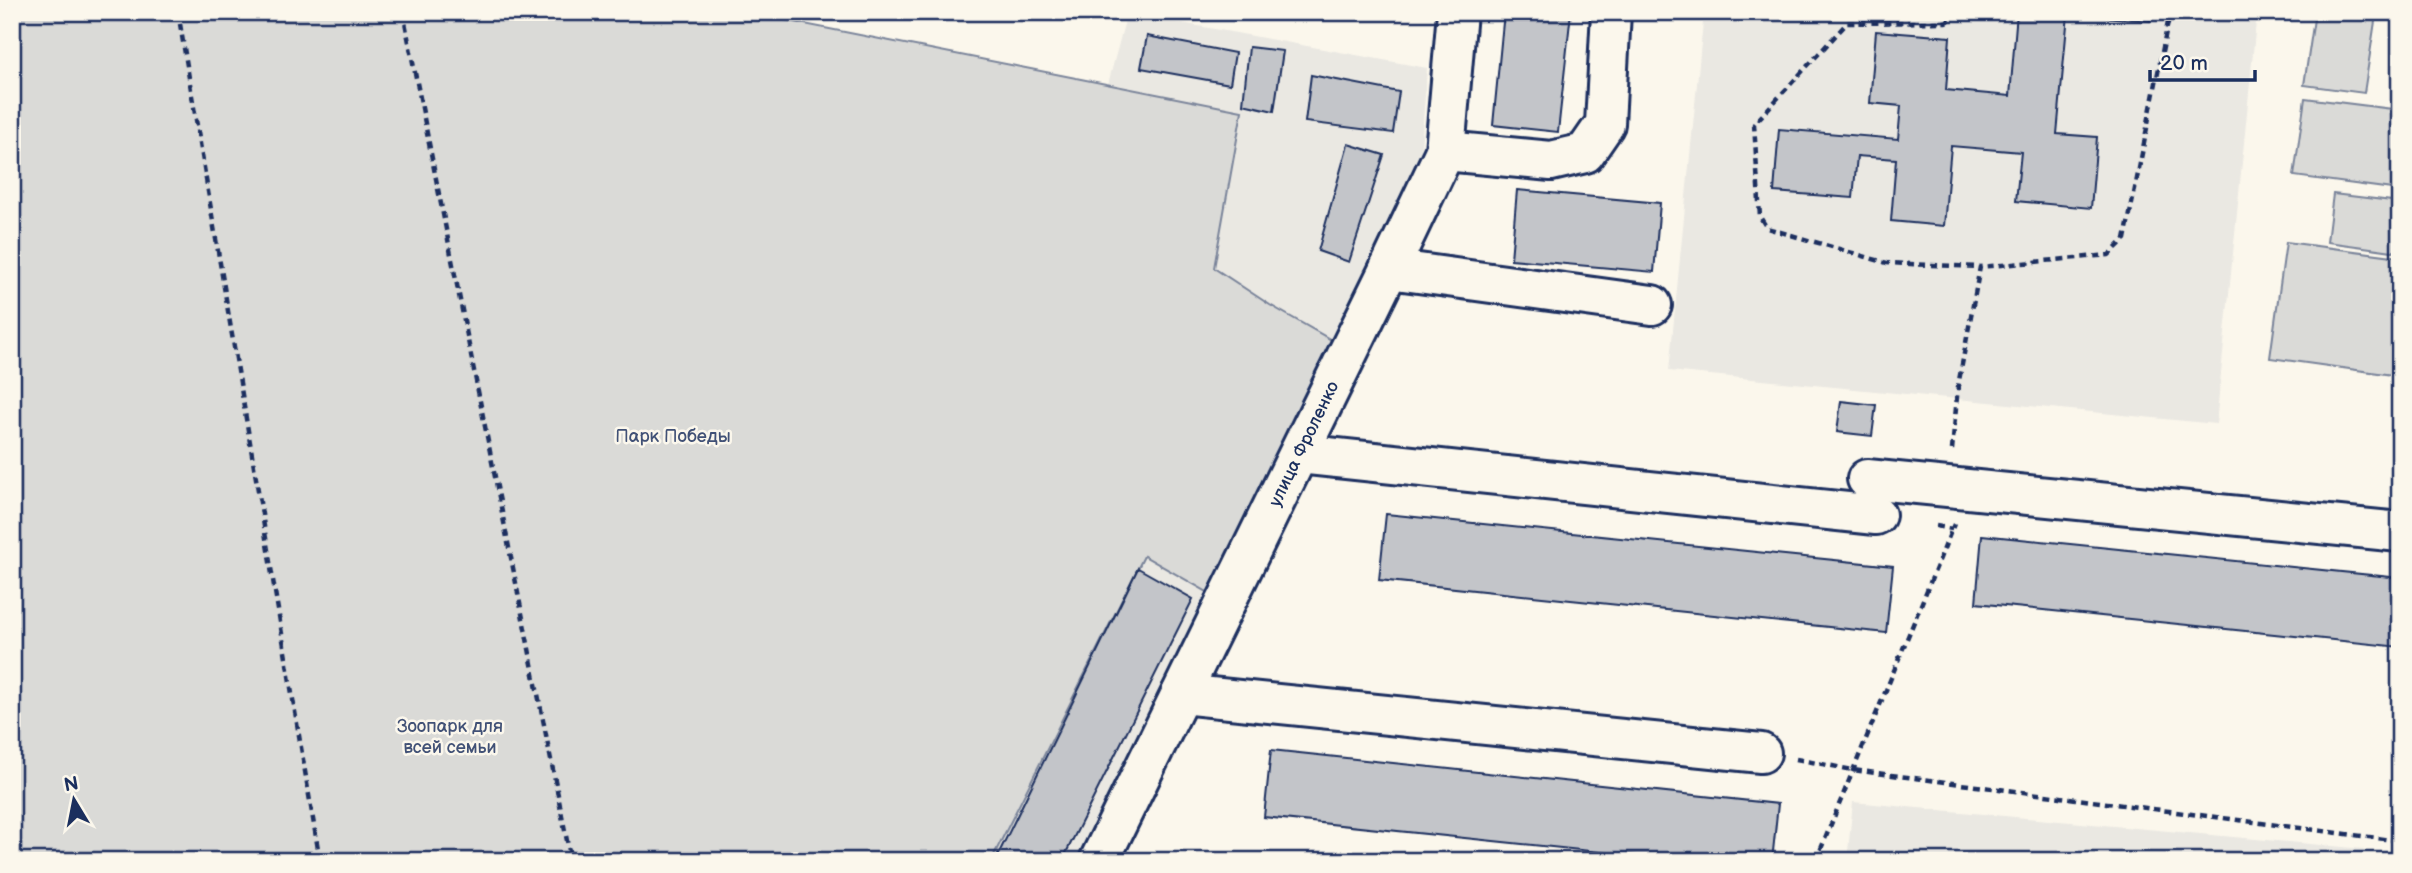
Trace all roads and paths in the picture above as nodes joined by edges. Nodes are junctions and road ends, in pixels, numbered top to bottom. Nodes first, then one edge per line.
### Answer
1 (178, 12) edge
2 (403, 12) edge
3 (1457, 12) edge
4 (1611, 12) edge
5 (1959, 12) edge
6 (2170, 12) edge
7 (1445, 151) junction
8 (1980, 267) junction
9 (1389, 269) junction
10 (1652, 305) dead end
11 (1299, 454) junction
12 (1959, 487) junction
13 (2400, 532) edge
14 (1181, 694) junction
15 (1761, 753) joint
16 (1853, 769) junction
17 (2400, 841) edge
18 (320, 861) edge
19 (572, 861) edge
20 (1099, 861) edge
21 (1816, 861) edge

1 - 18 path
2 - 19 path
3 - 7 street, улица Фроленко
4 - 7 street
5 - 8 path
6 - 8 path
7 - 9 street, улица Фроленко
8 - 12 path
9 - 10 street
9 - 11 street, улица Фроленко
11 - 12 street
11 - 14 street, улица Фроленко
12 - 13 street
12 - 16 path
14 - 15 street
14 - 20 street, улица Фроленко
15 - 16 path
16 - 17 path
16 - 21 path

